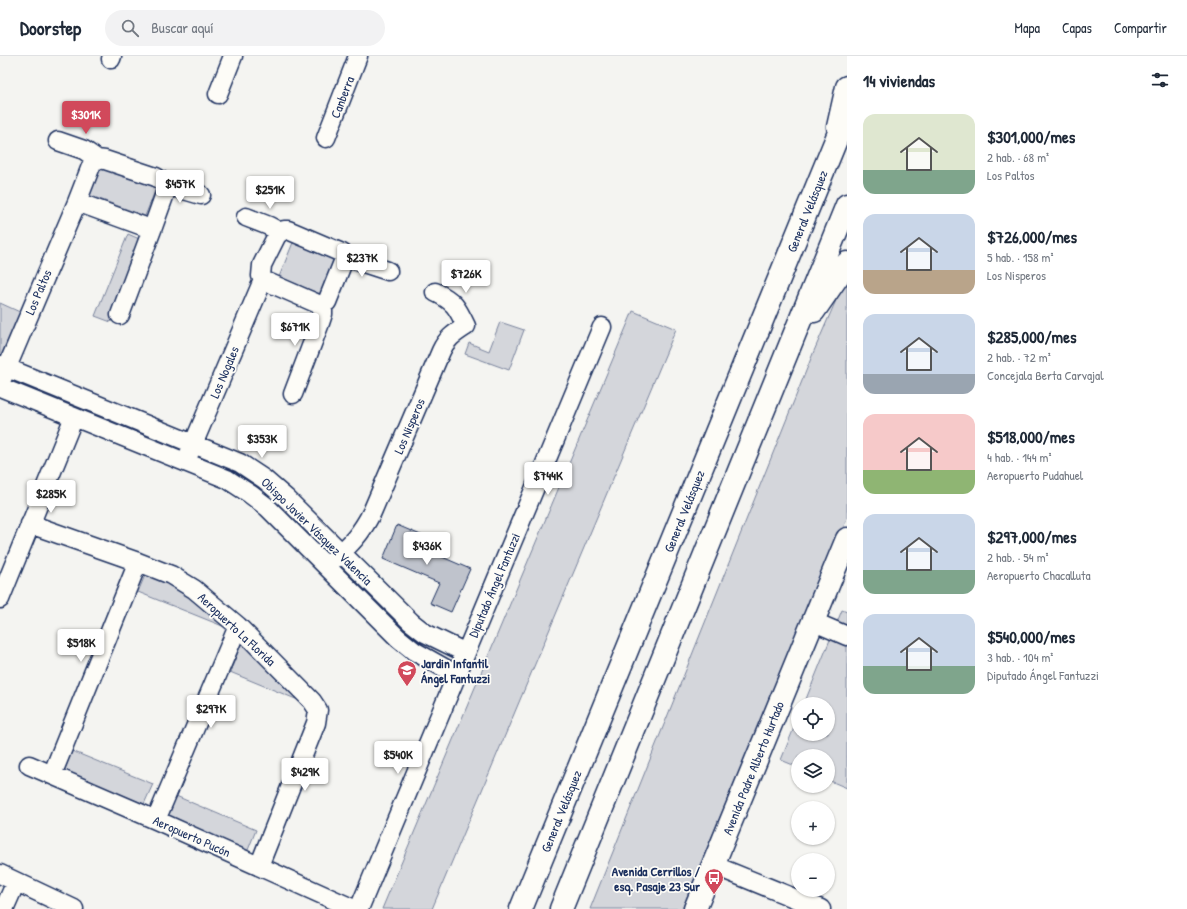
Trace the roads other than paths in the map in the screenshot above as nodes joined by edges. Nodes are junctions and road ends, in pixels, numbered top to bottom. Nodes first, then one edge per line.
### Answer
1 (233, 56) edge
2 (358, 56) edge
3 (847, 87) edge
4 (218, 94) dead end
5 (847, 113) edge
6 (326, 138) dead end
7 (58, 141) dead end
8 (832, 150) junction
9 (97, 159) junction
10 (167, 185) junction
11 (201, 195) dead end
12 (77, 202) junction
13 (847, 205) edge
14 (246, 216) dead end
15 (153, 226) junction
16 (280, 232) junction
17 (345, 257) junction
18 (847, 263) edge
19 (388, 271) dead end
20 (263, 280) junction
21 (435, 292) dead end
22 (323, 304) junction
23 (120, 315) dead end
24 (602, 327) dead end
25 (787, 352) junction
26 (2, 372) edge
27 (0, 386) edge
28 (293, 394) dead end
29 (74, 417) junction
30 (193, 444) junction
31 (186, 463) junction
32 (30, 524) junction
33 (847, 539) edge
34 (341, 553) junction
35 (138, 562) junction
36 (327, 566) junction
37 (1, 594) edge
38 (812, 621) junction
39 (238, 626) junction
40 (847, 636) edge
41 (466, 653) junction
42 (457, 675) junction
43 (29, 765) dead end
44 (52, 775) junction
45 (156, 820) junction
46 (713, 865) junction
47 (259, 866) junction
48 (0, 874) edge
49 (16, 882) junction
50 (4, 909) edge
51 (74, 909) edge
52 (354, 909) edge
53 (359, 909) edge
54 (521, 909) edge
55 (562, 909) edge
56 (695, 909) edge
57 (821, 909) edge

1 - 4 street
2 - 6 street, Canberra
3 - 8 main road
5 - 8 main road, General Velásquez
7 - 9 street
8 - 54 main road, General Velásquez
9 - 10 street
9 - 12 street, Los Paltos
10 - 11 street
10 - 15 street
12 - 15 street
12 - 26 street, Los Paltos
13 - 25 main road
14 - 16 street
15 - 23 street
16 - 17 street
16 - 20 street, Los Nogales
17 - 19 street
17 - 22 street
18 - 25 main road
20 - 22 street
20 - 30 street, Los Nogales
21 - 34 street, Los Nisperos
22 - 28 street
24 - 41 street, Diputado Ángel Fantuzzi
25 - 55 main road
26 - 30 street, Obispo Javier Vásquez Valencia
27 - 29 street, Obispo Javier Vásquez Valencia
29 - 31 street, Obispo Javier Vásquez Valencia
29 - 32 street
30 - 31 street, Los Nogales
30 - 34 street, Obispo Javier Vásquez Valencia
31 - 36 street, Obispo Javier Vásquez Valencia
32 - 35 street, Aeropuerto La Florida
32 - 37 street
33 - 38 main road, Avenida Padre Alberto Hurtado
34 - 36 street, Los Nisperos
34 - 41 street, Obispo Javier Vásquez Valencia
35 - 39 street, Aeropuerto La Florida
35 - 44 street
36 - 42 street, Obispo Javier Vásquez Valencia
38 - 40 street
38 - 46 main road, Avenida Padre Alberto Hurtado
39 - 45 street
39 - 47 street, Aeropuerto La Florida
41 - 42 street, Diputado Ángel Fantuzzi
42 - 53 street, Diputado Ángel Fantuzzi
43 - 44 street, Aeropuerto Pucón
44 - 45 street, Aeropuerto Pucón
45 - 47 street, Aeropuerto Pucón
46 - 56 main road, Avenida Padre Alberto Hurtado
46 - 57 street
47 - 52 street, Aeropuerto Pucón
48 - 49 street
49 - 50 street
49 - 51 street

